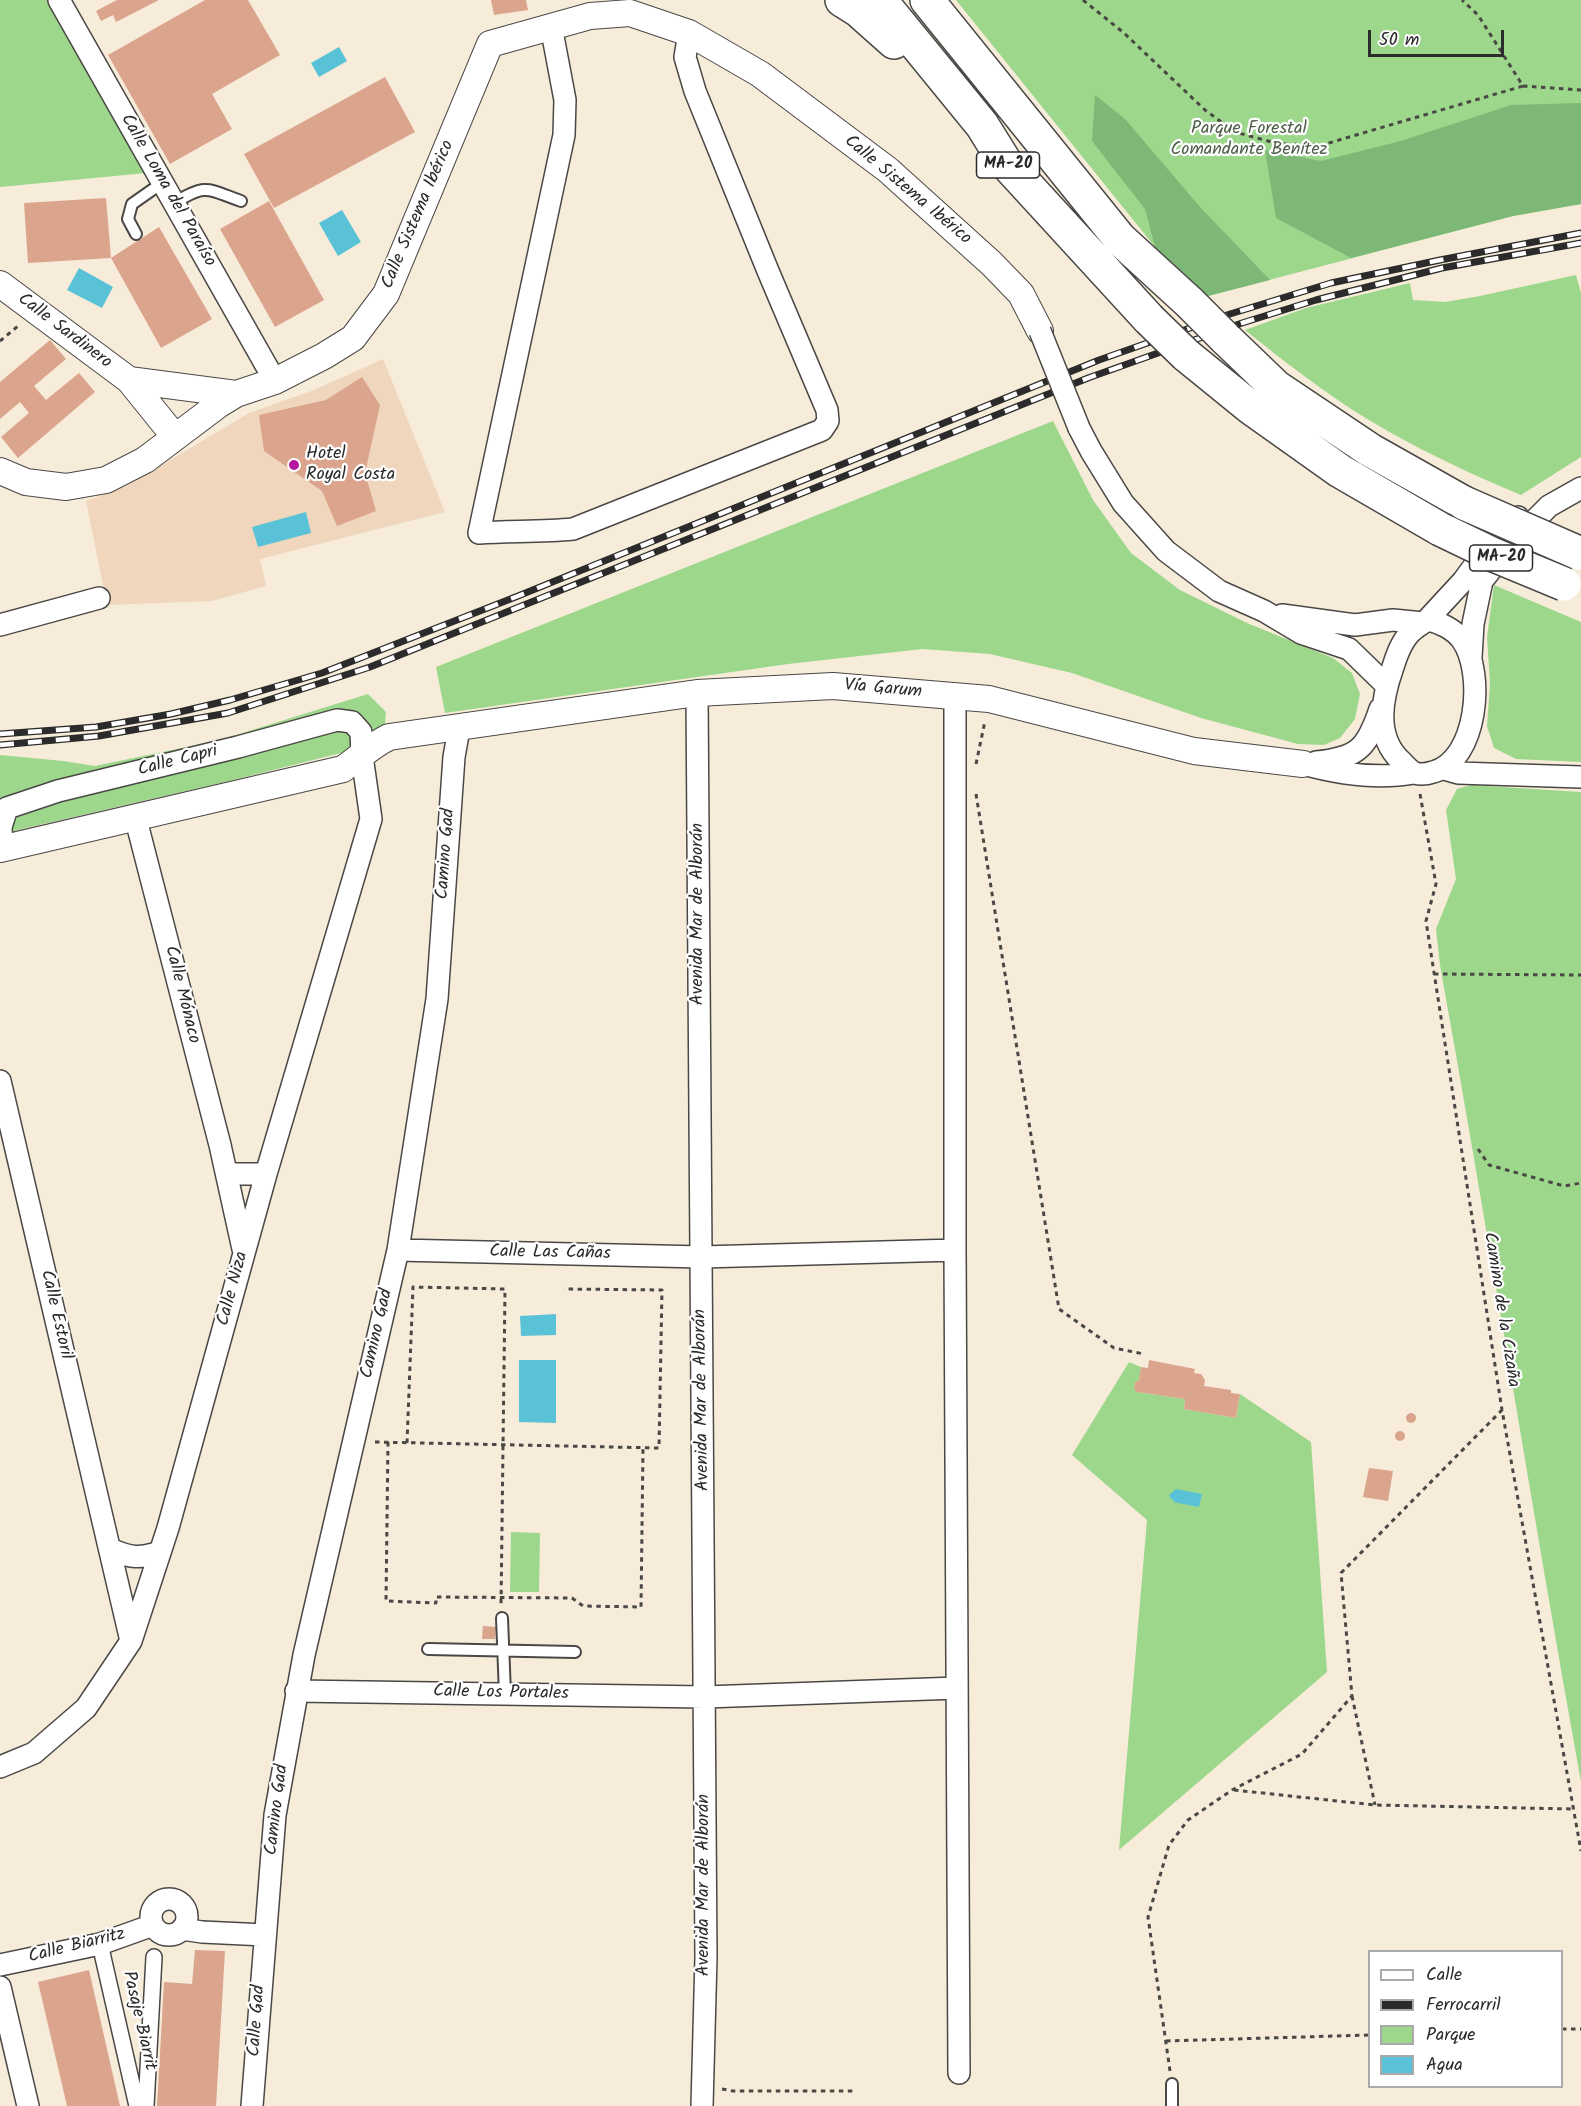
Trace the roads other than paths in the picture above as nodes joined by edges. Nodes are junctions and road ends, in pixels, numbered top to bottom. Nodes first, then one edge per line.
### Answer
1 (59, 0) edge
2 (842, 0) edge
3 (880, 0) edge
4 (927, 0) edge
5 (551, 26) junction
6 (688, 33) junction
7 (1005, 162) junction
8 (162, 183) junction
9 (241, 201) dead end
10 (174, 203) junction
11 (136, 234) dead end
12 (0, 284) edge
13 (1040, 331) joint
14 (129, 380) junction
15 (274, 381) junction
16 (236, 394) junction
17 (175, 437) junction
18 (0, 471) edge
19 (1581, 476) edge
20 (1581, 489) edge
21 (1580, 554) edge
22 (1572, 587) edge
23 (99, 598) dead end
24 (1264, 611) junction
25 (1425, 622) junction
26 (0, 625) edge
27 (1471, 658) junction
28 (1386, 685) junction
29 (697, 693) junction
30 (955, 696) junction
31 (1382, 706) junction
32 (459, 729) junction
33 (362, 756) junction
34 (1303, 764) junction
35 (1444, 769) junction
36 (1415, 773) junction
37 (1581, 777) edge
38 (135, 816) junction
39 (1, 848) edge
40 (0, 1081) edge
41 (227, 1173) junction
42 (266, 1174) junction
43 (398, 1250) junction
44 (955, 1250) junction
45 (244, 1253) junction
46 (702, 1257) junction
47 (110, 1549) junction
48 (160, 1552) junction
49 (502, 1618) road end
50 (131, 1641) junction
51 (428, 1649) dead end
52 (503, 1650) junction
53 (575, 1652) dead end
54 (957, 1688) junction
55 (296, 1690) junction
56 (505, 1694) junction
57 (705, 1697) junction
58 (0, 1767) edge
59 (153, 1925) junction
60 (182, 1929) junction
61 (265, 1935) junction
62 (100, 1944) junction
63 (154, 1957) dead end
64 (0, 1965) edge
65 (0, 1987) edge
66 (959, 2073) dead end
67 (1172, 2084) road end
68 (28, 2106) edge
69 (137, 2106) edge
70 (146, 2106) edge
71 (252, 2106) edge
72 (702, 2106) edge
73 (1172, 2106) edge

1 - 8 street, Calle Loma del Paraíso
2 - 7 highway
3 - 7 highway, MA-20
4 - 21 highway, MA-20, bridge
5 - 6 street, Calle Sistema Ibérico
5 - 6 street
5 - 15 street, Calle Sistema Ibérico
6 - 13 street, Calle Sistema Ibérico
7 - 22 highway, MA-20, bridge
8 - 10 street, Calle Loma del Paraíso
8 - 11 lane
9 - 10 lane
10 - 15 street, Calle Loma del Paraíso
12 - 14 street, Calle Sardinero
13 - 24 street, bridge
14 - 16 street, Calle Sardinero
14 - 17 street, Calle Sardinero
15 - 16 street, Calle Sistema Ibérico
16 - 17 street, Calle Sistema Ibérico
17 - 18 street, Calle Sistema Ibérico
19 - 25 street
20 - 27 street
23 - 26 street
24 - 25 street
24 - 28 street
25 - 27 street
25 - 28 street
27 - 35 street
28 - 31 street
29 - 30 street, Vía Garum
29 - 32 street, Vía Garum
29 - 46 street, Avenida Mar de Alborán
30 - 34 street, Vía Garum
30 - 44 street
31 - 34 street, Vía Garum
31 - 36 street
32 - 33 street, Calle Capri
32 - 43 street, Camino Gad
33 - 38 street, Calle Capri
33 - 39 street, Calle Capri
33 - 42 street, Calle Niza
34 - 36 street, Vía Garum
35 - 36 street
35 - 37 street
38 - 39 street, Calle Capri
38 - 41 street, Calle Mónaco
40 - 47 street, Calle Estoril
41 - 42 street
41 - 45 street, Calle Mónaco
42 - 45 street, Calle Niza
43 - 46 street, Calle Las Cañas
43 - 55 street, Camino Gad
44 - 46 street, Calle Las Cañas
44 - 54 street
45 - 48 street, Calle Niza
46 - 57 street, Avenida Mar de Alborán
47 - 48 street
47 - 50 street, Calle Estoril
48 - 50 street, Calle Niza
49 - 52 lane
50 - 58 street, Calle Niza
51 - 52 lane
52 - 53 lane
52 - 56 lane
54 - 57 street, Calle Los Portales
54 - 66 street
55 - 56 street, Calle Los Portales
55 - 61 street, Camino Gad
56 - 57 street, Calle Los Portales
57 - 72 street, Avenida Mar de Alborán
59 - 60 street
59 - 60 street
59 - 62 street, Calle Biarritz
60 - 61 street
61 - 71 street, Calle Gad
62 - 64 street, Calle Biarritz
62 - 69 street, Pasaje Biarrit
63 - 70 street, Pasaje Biarrit
65 - 68 street
67 - 73 lane

